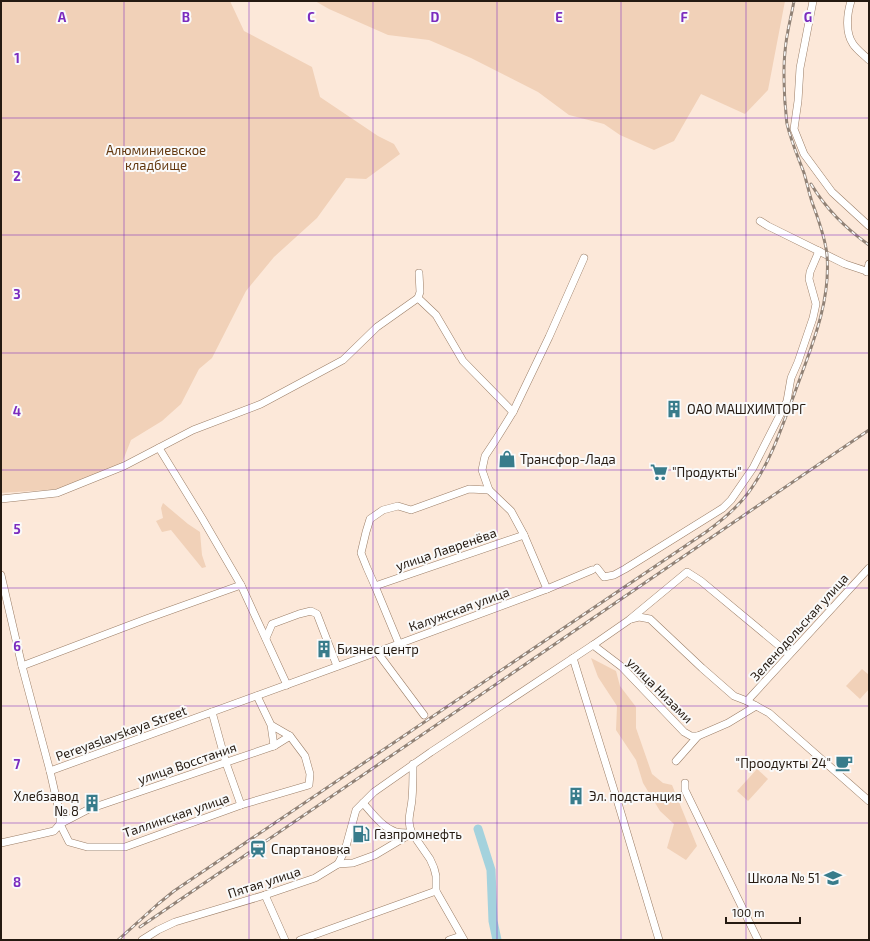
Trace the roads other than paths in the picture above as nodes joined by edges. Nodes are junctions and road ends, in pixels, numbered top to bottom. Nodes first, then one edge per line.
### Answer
1 (813, 1) edge
2 (852, 1) edge
3 (869, 60) edge
4 (760, 221) dead end
5 (869, 226) edge
6 (819, 251) junction
7 (584, 258) dead end
8 (869, 264) edge
9 (419, 272) dead end
10 (868, 272) edge
11 (418, 298) junction
12 (513, 412) junction
13 (159, 448) junction
14 (489, 490) junction
15 (1, 499) edge
16 (524, 535) junction
17 (869, 568) edge
18 (1, 575) edge
19 (241, 585) junction
20 (375, 586) junction
21 (547, 589) junction
22 (629, 620) junction
23 (266, 638) junction
24 (399, 644) junction
25 (593, 645) junction
26 (377, 652) junction
27 (790, 654) junction
28 (573, 658) junction
29 (22, 666) junction
30 (337, 666) junction
31 (287, 684) junction
32 (257, 696) junction
33 (747, 702) junction
34 (756, 706) junction
35 (212, 712) junction
36 (424, 715) dead end
37 (271, 725) junction
38 (290, 736) junction
39 (698, 736) junction
40 (274, 746) junction
41 (676, 761) dead end
42 (226, 763) junction
43 (413, 764) junction
44 (50, 772) junction
45 (685, 783) dead end
46 (869, 801) edge
47 (363, 803) junction
48 (241, 805) junction
49 (60, 824) junction
50 (412, 833) junction
51 (1, 843) edge
52 (338, 864) junction
53 (436, 891) junction
54 (265, 895) junction
55 (462, 938) edge
56 (142, 940) edge
57 (285, 940) edge
58 (300, 940) edge
59 (449, 940) edge
60 (659, 940) edge
61 (758, 940) edge

1 - 5 street
2 - 3 street
4 - 6 street
6 - 10 street
6 - 21 street, Калужская улица
7 - 12 street
8 - 10 street
9 - 11 street
11 - 12 street
11 - 13 street
12 - 14 street
13 - 15 street
13 - 19 street
14 - 16 street
14 - 20 street
16 - 20 street, улица Лавренёва
16 - 21 street
17 - 27 street, Зеленодольская улица
18 - 29 street
19 - 23 street
19 - 29 street
20 - 24 street
21 - 24 street, Калужская улица
22 - 25 street
22 - 27 street
22 - 33 street
23 - 30 street
23 - 31 street
24 - 26 street, Калужская улица
25 - 28 street
25 - 39 street, улица Низами
26 - 30 street, Калужская улица
26 - 36 street
27 - 33 street, Зеленодольская улица
28 - 43 street
28 - 60 street
29 - 44 street
30 - 31 street, Калужская улица
31 - 32 street, Pereyaslavskaya Street
32 - 35 street, Pereyaslavskaya Street
32 - 37 street
33 - 34 street
34 - 39 street, улица Низами
34 - 46 street
35 - 42 street
35 - 44 street, Pereyaslavskaya Street
37 - 38 street
37 - 40 street
38 - 40 street, улица Восстания
38 - 48 street, Таллинская улица
39 - 41 street
40 - 42 street, улица Восстания
42 - 48 street
42 - 49 street, улица Восстания
43 - 47 street
43 - 50 street
44 - 49 street, Pereyaslavskaya Street
45 - 61 street
47 - 50 street
47 - 52 street
48 - 49 street, Таллинская улица
49 - 51 street
50 - 52 street, Пятая улица
50 - 53 street
52 - 54 street, Пятая улица
53 - 55 street
53 - 58 street
54 - 56 street, Пятая улица
54 - 57 street
55 - 59 street

